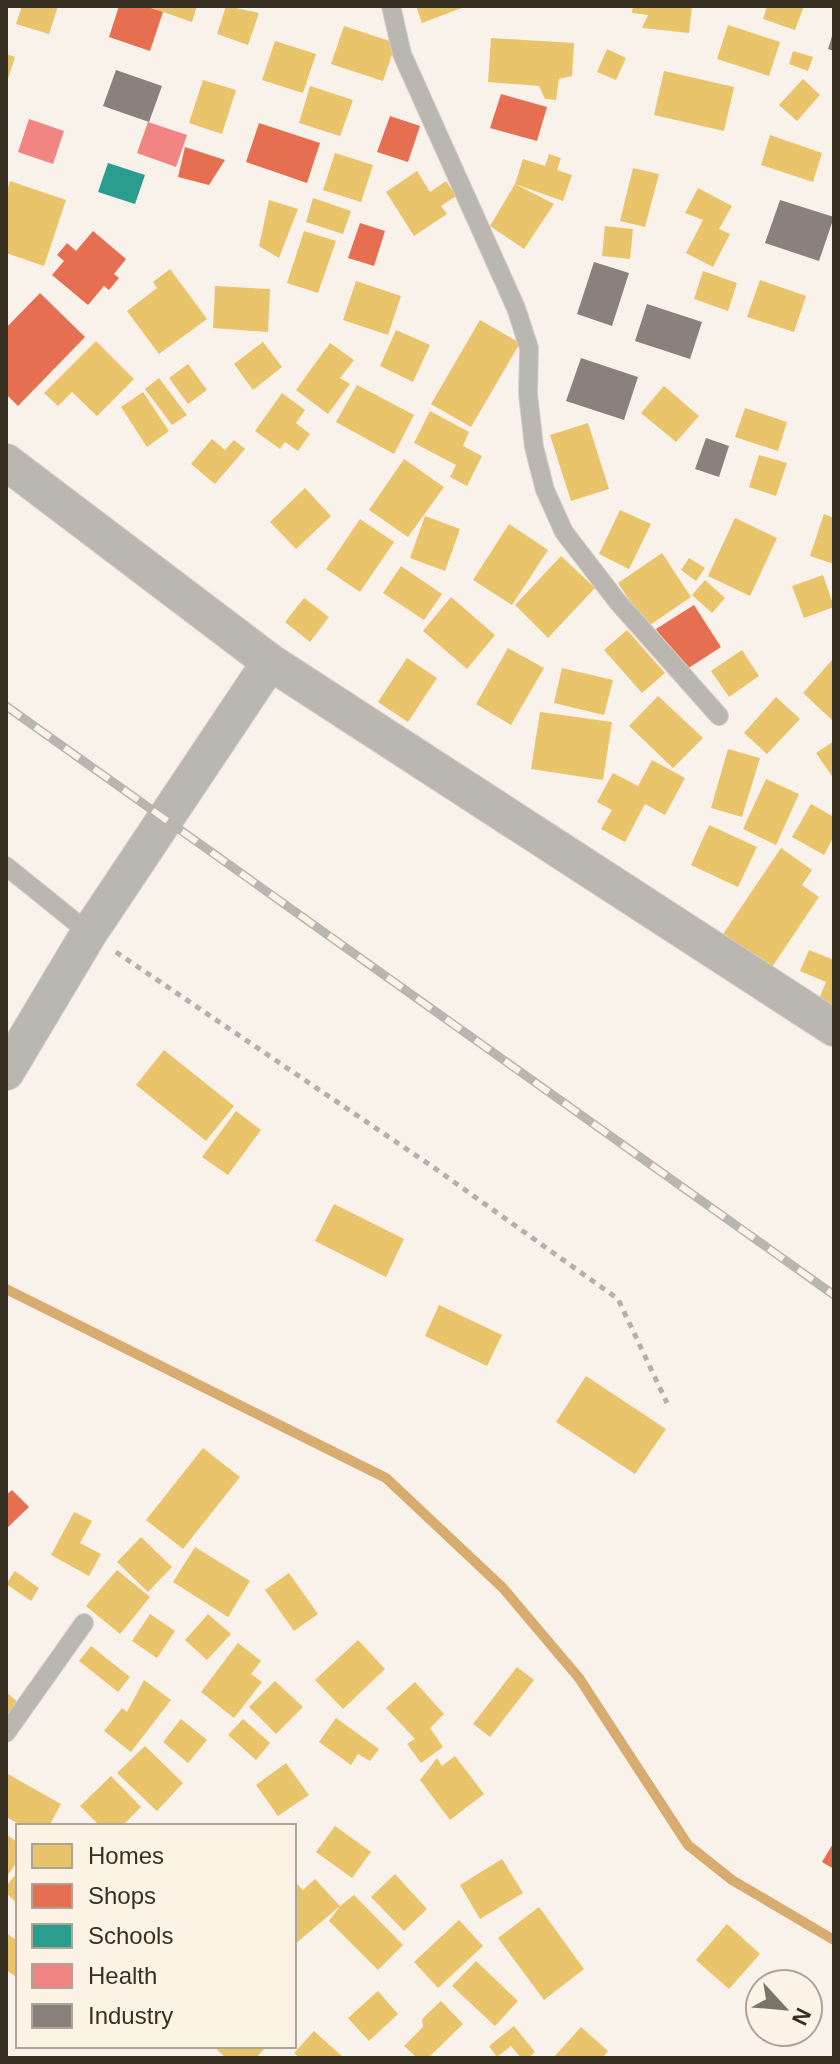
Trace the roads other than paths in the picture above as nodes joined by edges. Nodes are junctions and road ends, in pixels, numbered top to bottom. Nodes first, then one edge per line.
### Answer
1 (391, 6) edge
2 (6, 462) edge
3 (270, 662) junction
4 (719, 716) dead end
5 (6, 866) edge
6 (89, 933) junction
7 (834, 1028) edge
8 (6, 1072) edge
9 (84, 1623) dead end
10 (6, 1733) edge

1 - 4 lane
2 - 3 street
3 - 6 street
3 - 7 street
5 - 6 lane
6 - 8 street
9 - 10 lane

